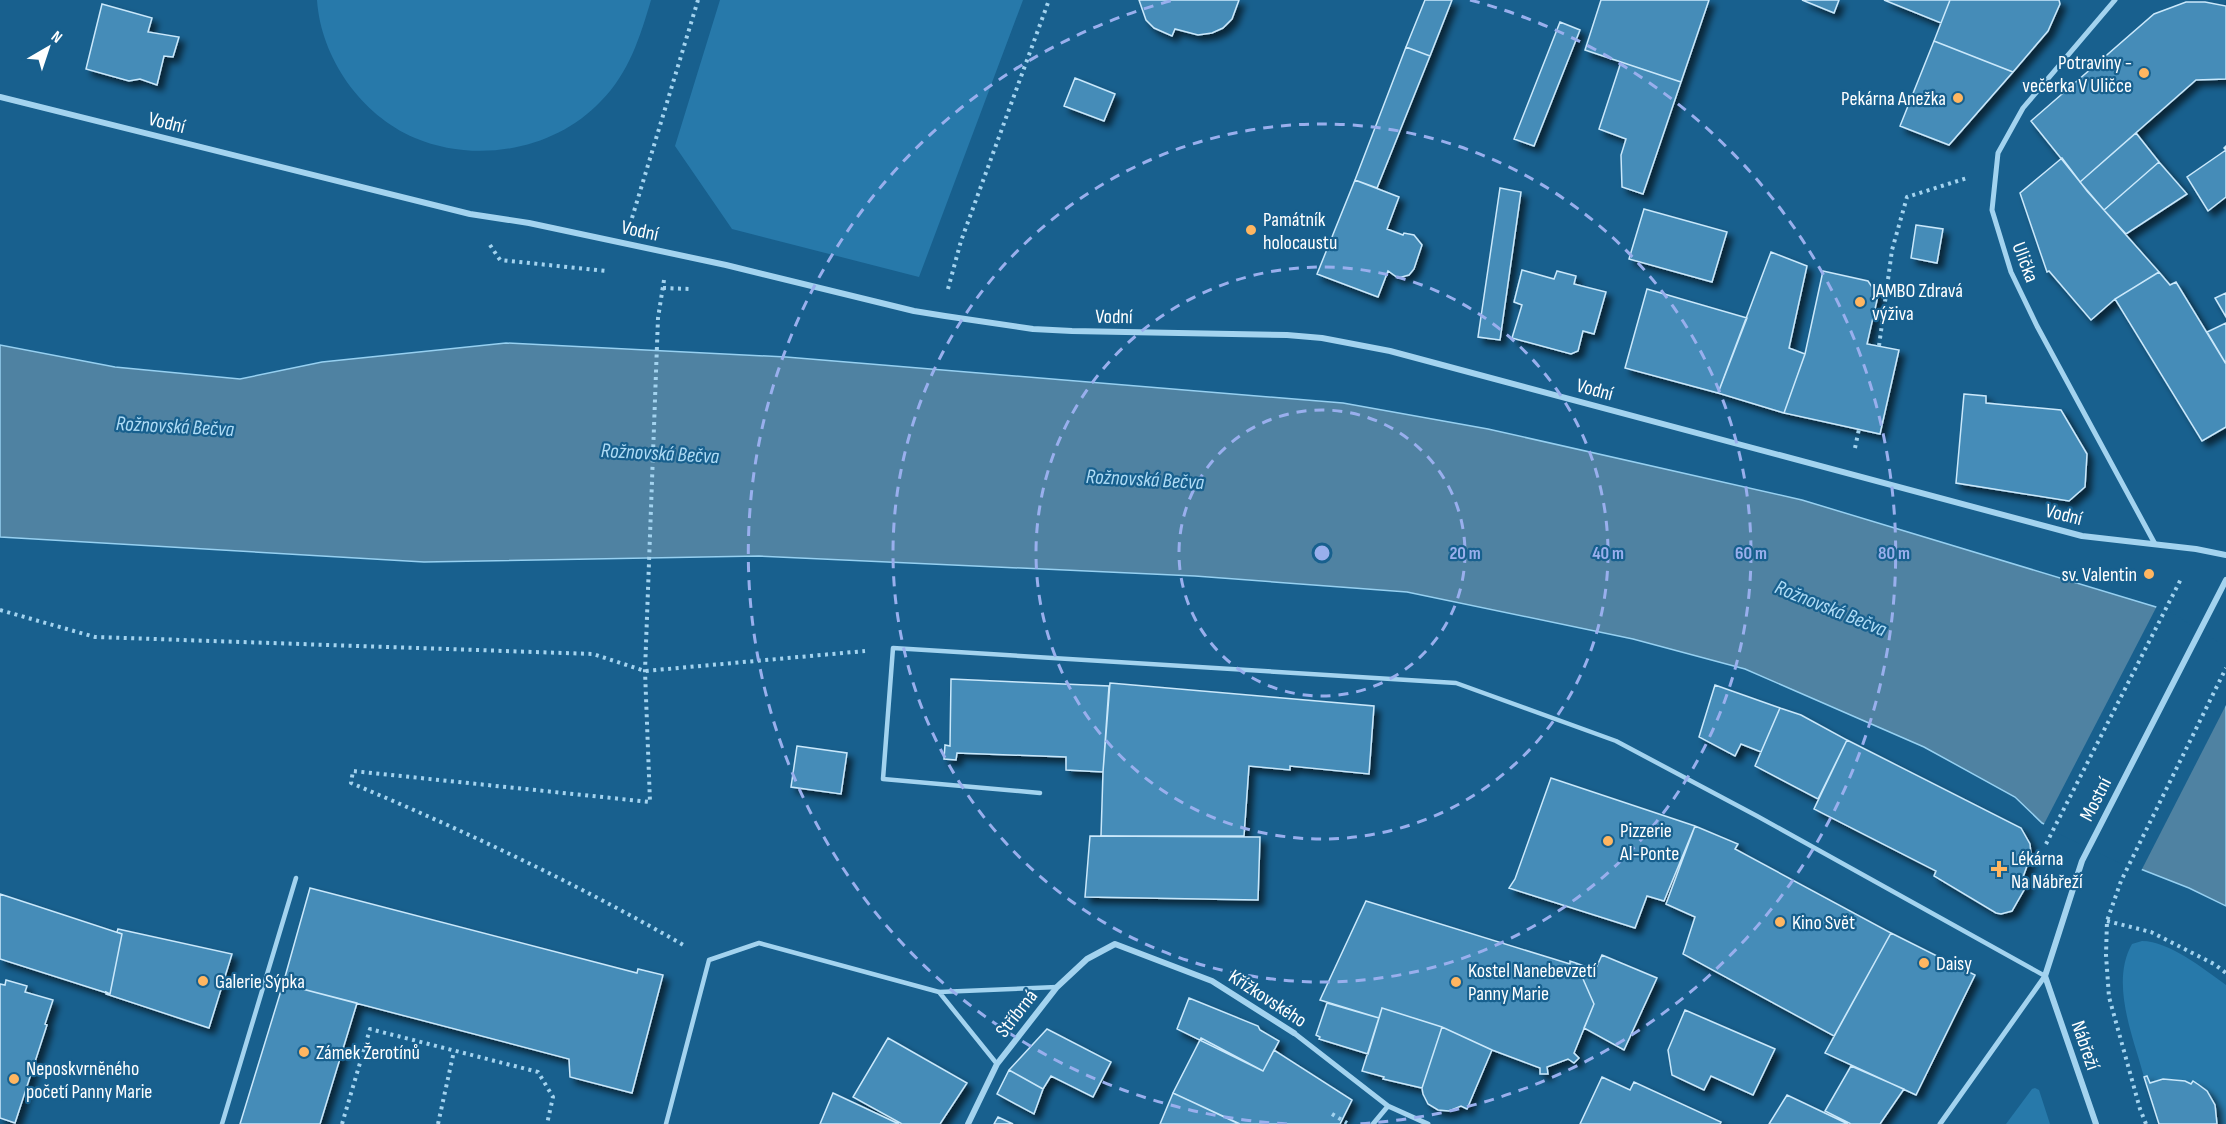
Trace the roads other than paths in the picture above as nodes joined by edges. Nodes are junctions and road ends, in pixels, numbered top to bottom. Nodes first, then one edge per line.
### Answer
1 (2115, 0) edge
2 (0, 97) edge
3 (2156, 544) junction
4 (2226, 555) edge
5 (2226, 580) edge
6 (1040, 793) dead end
7 (296, 878) dead end
8 (1115, 944) joint
9 (2045, 976) junction
10 (1057, 987) junction
11 (939, 992) junction
12 (1293, 1033) joint
13 (997, 1064) junction
14 (1388, 1106) junction
15 (222, 1124) edge
16 (666, 1124) edge
17 (968, 1124) edge
18 (1373, 1124) edge
19 (1428, 1124) edge
20 (1940, 1124) edge
21 (2096, 1124) edge

1 - 3 street, Ulička
2 - 3 street, Vodní
3 - 4 street, Vodní
5 - 9 street, Mostní
6 - 9 lane
7 - 15 lane
8 - 10 street, Stříbrná
8 - 12 street, Křížkovského
9 - 20 street, Mostní
9 - 21 street, Nábřeží
10 - 11 lane
10 - 13 street, Stříbrná
11 - 13 lane
11 - 16 lane
12 - 14 street, Křížkovského
13 - 17 street, Stříbrná
14 - 18 street
14 - 19 street, Křížkovského

